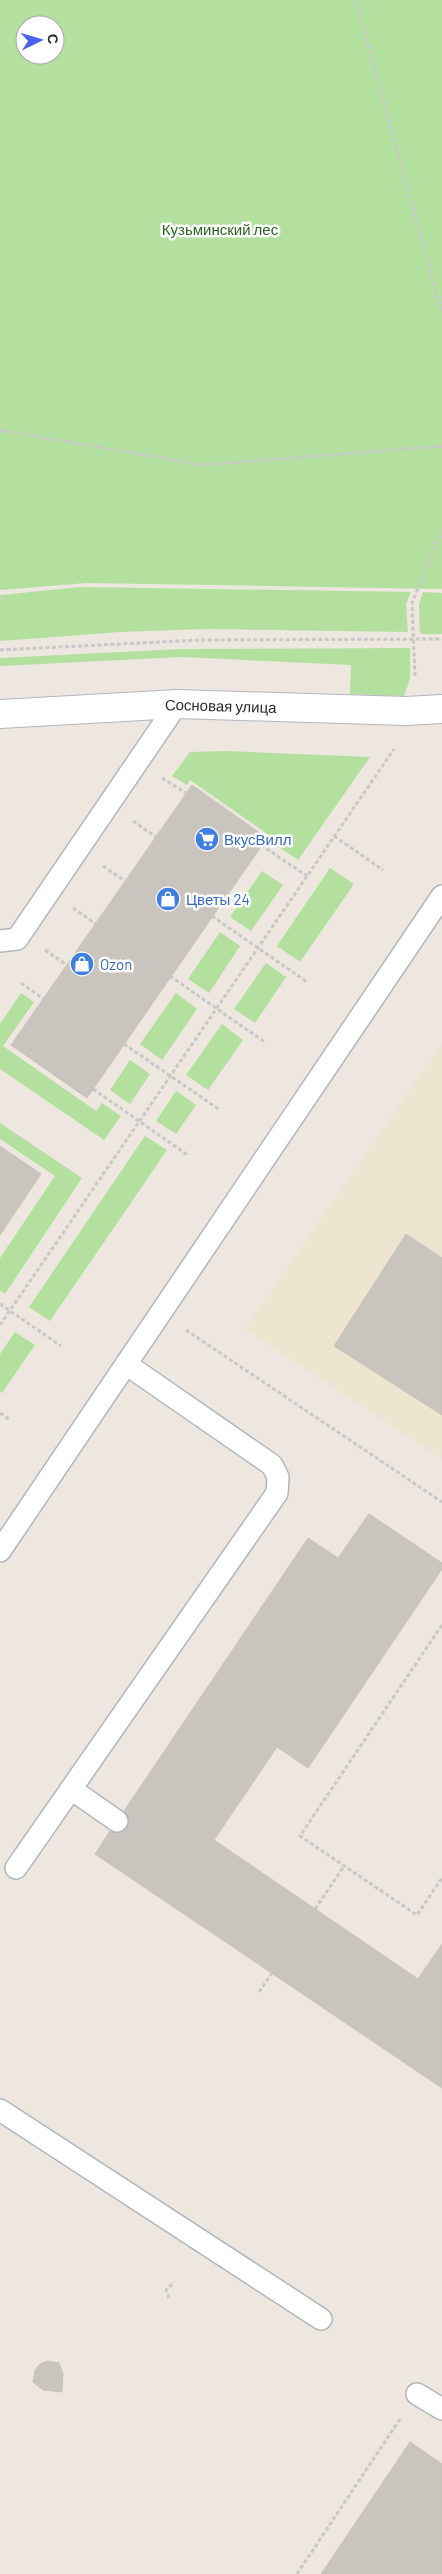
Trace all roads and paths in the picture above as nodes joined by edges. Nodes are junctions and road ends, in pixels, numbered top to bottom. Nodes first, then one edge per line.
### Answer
1 (356, 0) edge
2 (442, 314) edge
3 (0, 430) edge
4 (442, 446) edge
5 (442, 530) edge
6 (414, 639) junction
7 (442, 639) edge
8 (0, 650) edge
9 (416, 679) dead end
10 (177, 704) junction
11 (442, 709) edge
12 (0, 714) edge
13 (394, 749) dead end
14 (162, 778) dead end
15 (186, 793) dead end
16 (132, 821) dead end
17 (334, 836) junction
18 (156, 837) dead end
19 (261, 845) dead end
20 (102, 866) dead end
21 (383, 870) dead end
22 (307, 876) junction
23 (125, 881) dead end
24 (442, 896) edge
25 (73, 908) dead end
26 (212, 916) dead end
27 (96, 924) dead end
28 (0, 941) edge
29 (258, 948) junction
30 (44, 949) dead end
31 (67, 965) dead end
32 (170, 976) dead end
33 (307, 982) dead end
34 (21, 983) dead end
35 (44, 999) dead end
36 (216, 1008) junction
37 (266, 1043) dead end
38 (124, 1044) dead end
39 (170, 1076) junction
40 (93, 1089) dead end
41 (220, 1110) dead end
42 (139, 1121) junction
43 (189, 1156) dead end
44 (0, 1304) edge
45 (10, 1310) junction
46 (161, 1313) junction
47 (0, 1325) edge
48 (61, 1346) dead end
49 (126, 1364) junction
50 (0, 1413) edge
51 (10, 1420) dead end
52 (442, 1502) edge
53 (0, 1552) edge
54 (442, 1625) edge
55 (71, 1789) junction
56 (117, 1821) dead end
57 (344, 1866) junction
58 (16, 1868) dead end
59 (442, 1878) edge
60 (315, 1909) dead end
61 (272, 1973) dead end
62 (259, 1992) dead end
63 (0, 2110) edge
64 (174, 2282) dead end
65 (169, 2298) dead end
66 (321, 2319) dead end
67 (417, 2394) joint
68 (442, 2409) edge
69 (297, 2574) edge

1 - 2 path
3 - 4 path
5 - 6 path
6 - 7 path
6 - 8 path
6 - 9 path
10 - 11 street, Сосновая улица
10 - 12 street, Сосновая улица
10 - 28 lane
13 - 17 path
14 - 15 path
16 - 18 path
17 - 21 path
17 - 22 path
19 - 22 path
20 - 23 path
22 - 29 path
24 - 46 lane
25 - 27 path
26 - 29 path
29 - 33 path
29 - 36 path
30 - 31 path
32 - 36 path
34 - 35 path
36 - 37 path
36 - 39 path
38 - 39 path
39 - 41 path
39 - 42 path
40 - 42 path
42 - 43 path
42 - 45 path
44 - 45 path
45 - 47 path
45 - 48 path
46 - 49 lane
46 - 52 path
49 - 53 lane
49 - 55 lane
50 - 51 path
54 - 57 path
55 - 56 lane
55 - 58 lane
57 - 59 path
57 - 60 path
61 - 62 path
63 - 66 lane
64 - 65 path
67 - 68 lane
67 - 69 path

